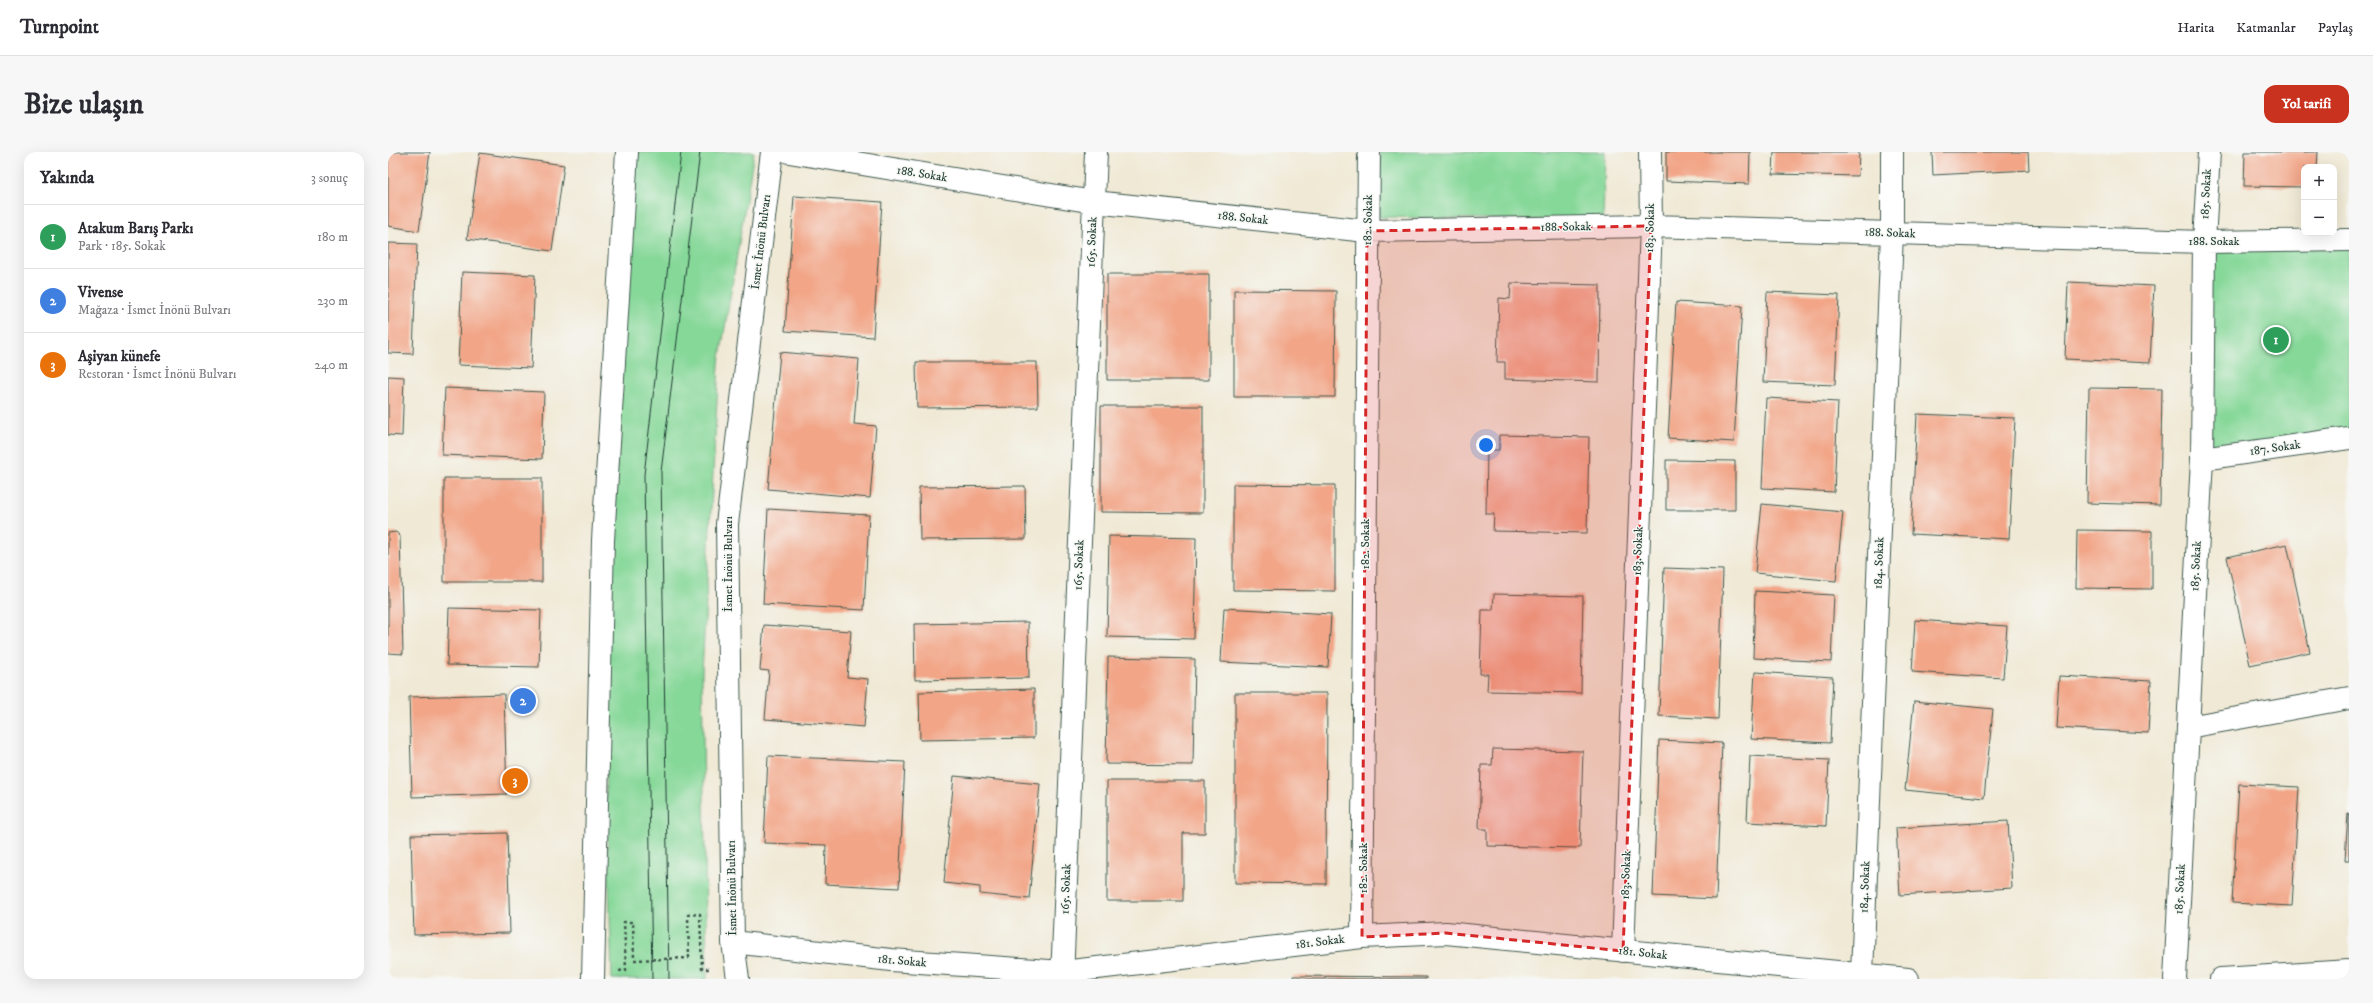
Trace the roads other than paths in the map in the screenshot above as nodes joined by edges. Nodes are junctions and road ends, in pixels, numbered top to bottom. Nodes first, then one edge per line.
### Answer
1 (627, 152) edge
2 (772, 152) edge
3 (789, 152) edge
4 (1096, 152) edge
5 (1369, 152) edge
6 (1650, 152) edge
7 (1892, 152) edge
8 (2209, 152) edge
9 (1094, 202) junction
10 (1651, 226) junction
11 (1367, 231) junction
12 (1892, 233) junction
13 (2349, 240) edge
14 (2204, 242) junction
15 (2349, 438) edge
16 (2202, 459) junction
17 (2349, 698) edge
18 (2188, 728) junction
19 (1362, 937) junction
20 (733, 942) junction
21 (1623, 951) junction
22 (2349, 971) edge
23 (1862, 974) junction
24 (1063, 976) edge
25 (594, 979) edge
26 (738, 979) edge
27 (1908, 979) edge
28 (2176, 979) edge
29 (2221, 979) edge

1 - 25 street
2 - 20 street, İsmet İnönü Bulvarı
3 - 9 street, 188. Sokak
4 - 9 street, 165. Sokak
5 - 11 street, 182. Sokak
6 - 10 street, 183. Sokak
7 - 12 street, 184. Sokak
8 - 14 street, 185. Sokak
9 - 11 street, 188. Sokak
9 - 24 street, 165. Sokak
10 - 11 street, 188. Sokak
10 - 12 street, 188. Sokak
10 - 21 street, 183. Sokak
11 - 19 street, 182. Sokak
12 - 14 street, 188. Sokak
12 - 23 street, 184. Sokak
13 - 14 street, 188. Sokak
14 - 16 street, 185. Sokak
15 - 16 street, 187. Sokak
16 - 18 street, 185. Sokak
17 - 18 street
18 - 28 street, 185. Sokak
19 - 21 street, 181. Sokak
19 - 24 street, 181. Sokak
20 - 24 street, 181. Sokak
20 - 26 street, İsmet İnönü Bulvarı
21 - 23 street, 181. Sokak
22 - 29 street
23 - 27 street, 181. Sokak

